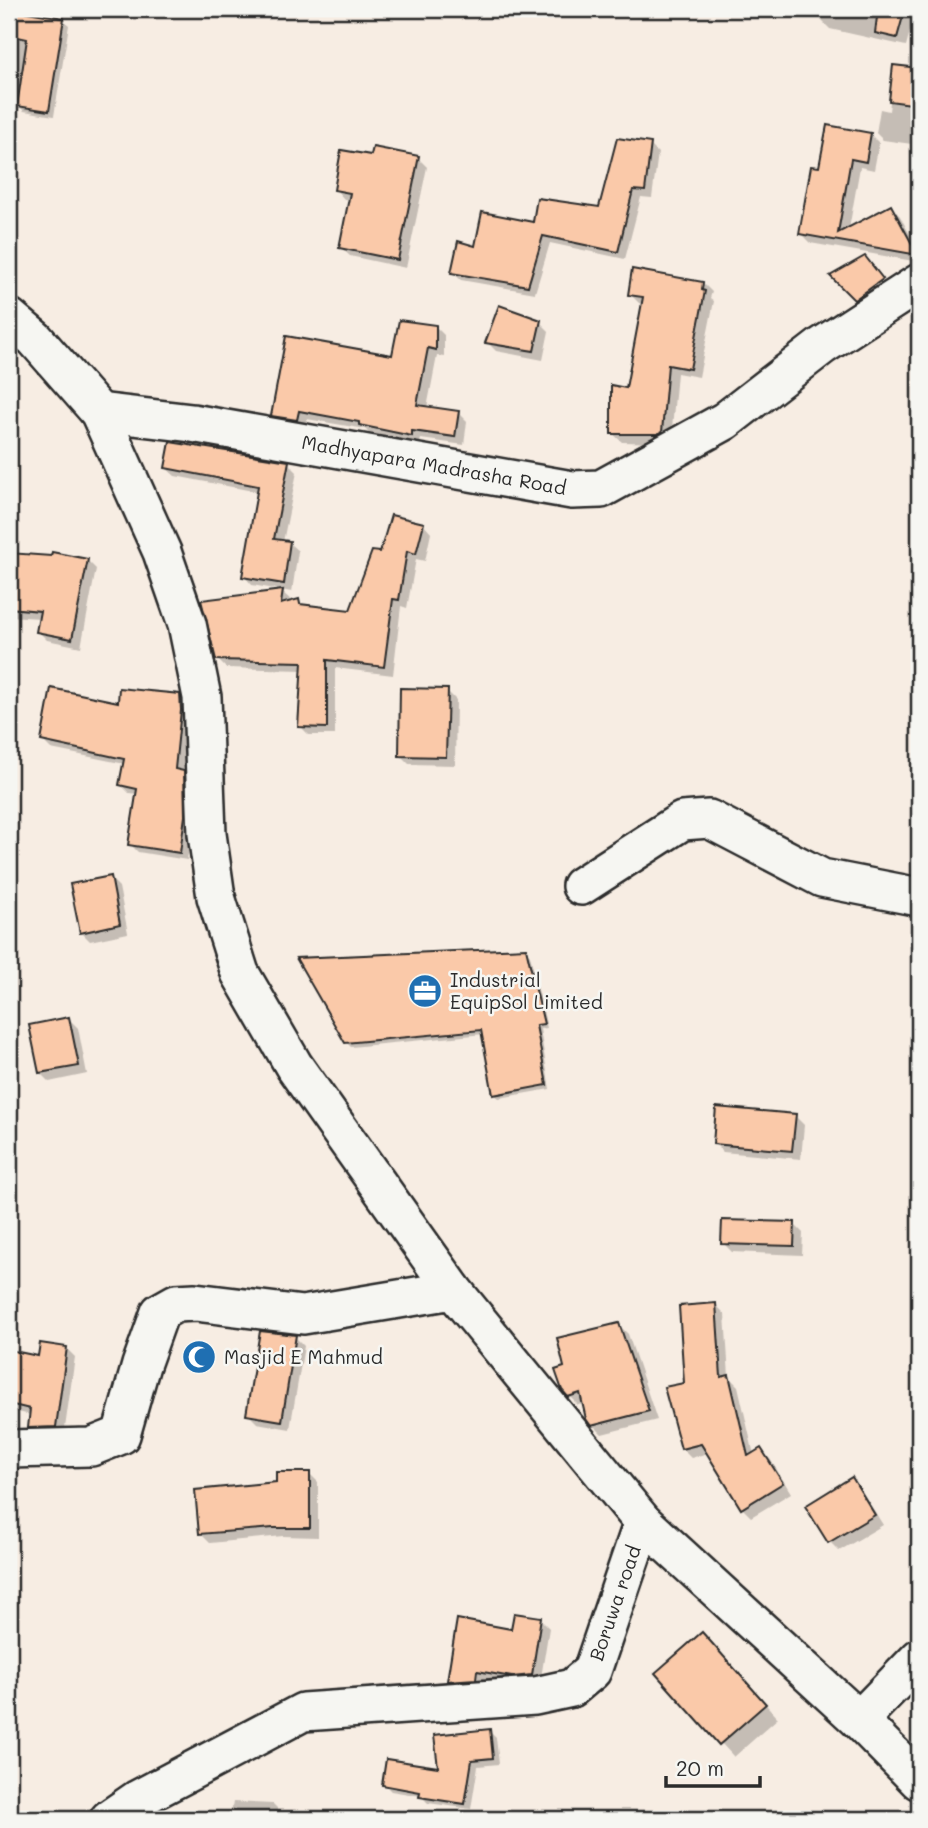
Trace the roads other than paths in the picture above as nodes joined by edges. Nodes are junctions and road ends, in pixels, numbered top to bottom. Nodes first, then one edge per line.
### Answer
1 (919, 284) edge
2 (9, 317) edge
3 (99, 412) junction
4 (581, 886) dead end
5 (919, 897) edge
6 (453, 1290) junction
7 (9, 1449) edge
8 (643, 1522) junction
9 (919, 1658) edge
10 (859, 1720) junction
11 (919, 1781) edge
12 (108, 1819) edge

1 - 3 street, Madhyapara Madrasha Road
2 - 3 street
3 - 6 street
4 - 5 street
6 - 7 street
6 - 8 street
8 - 10 street, Boruwa road
8 - 12 street, Boruwa road
9 - 10 street
10 - 11 street, Boruwa road

